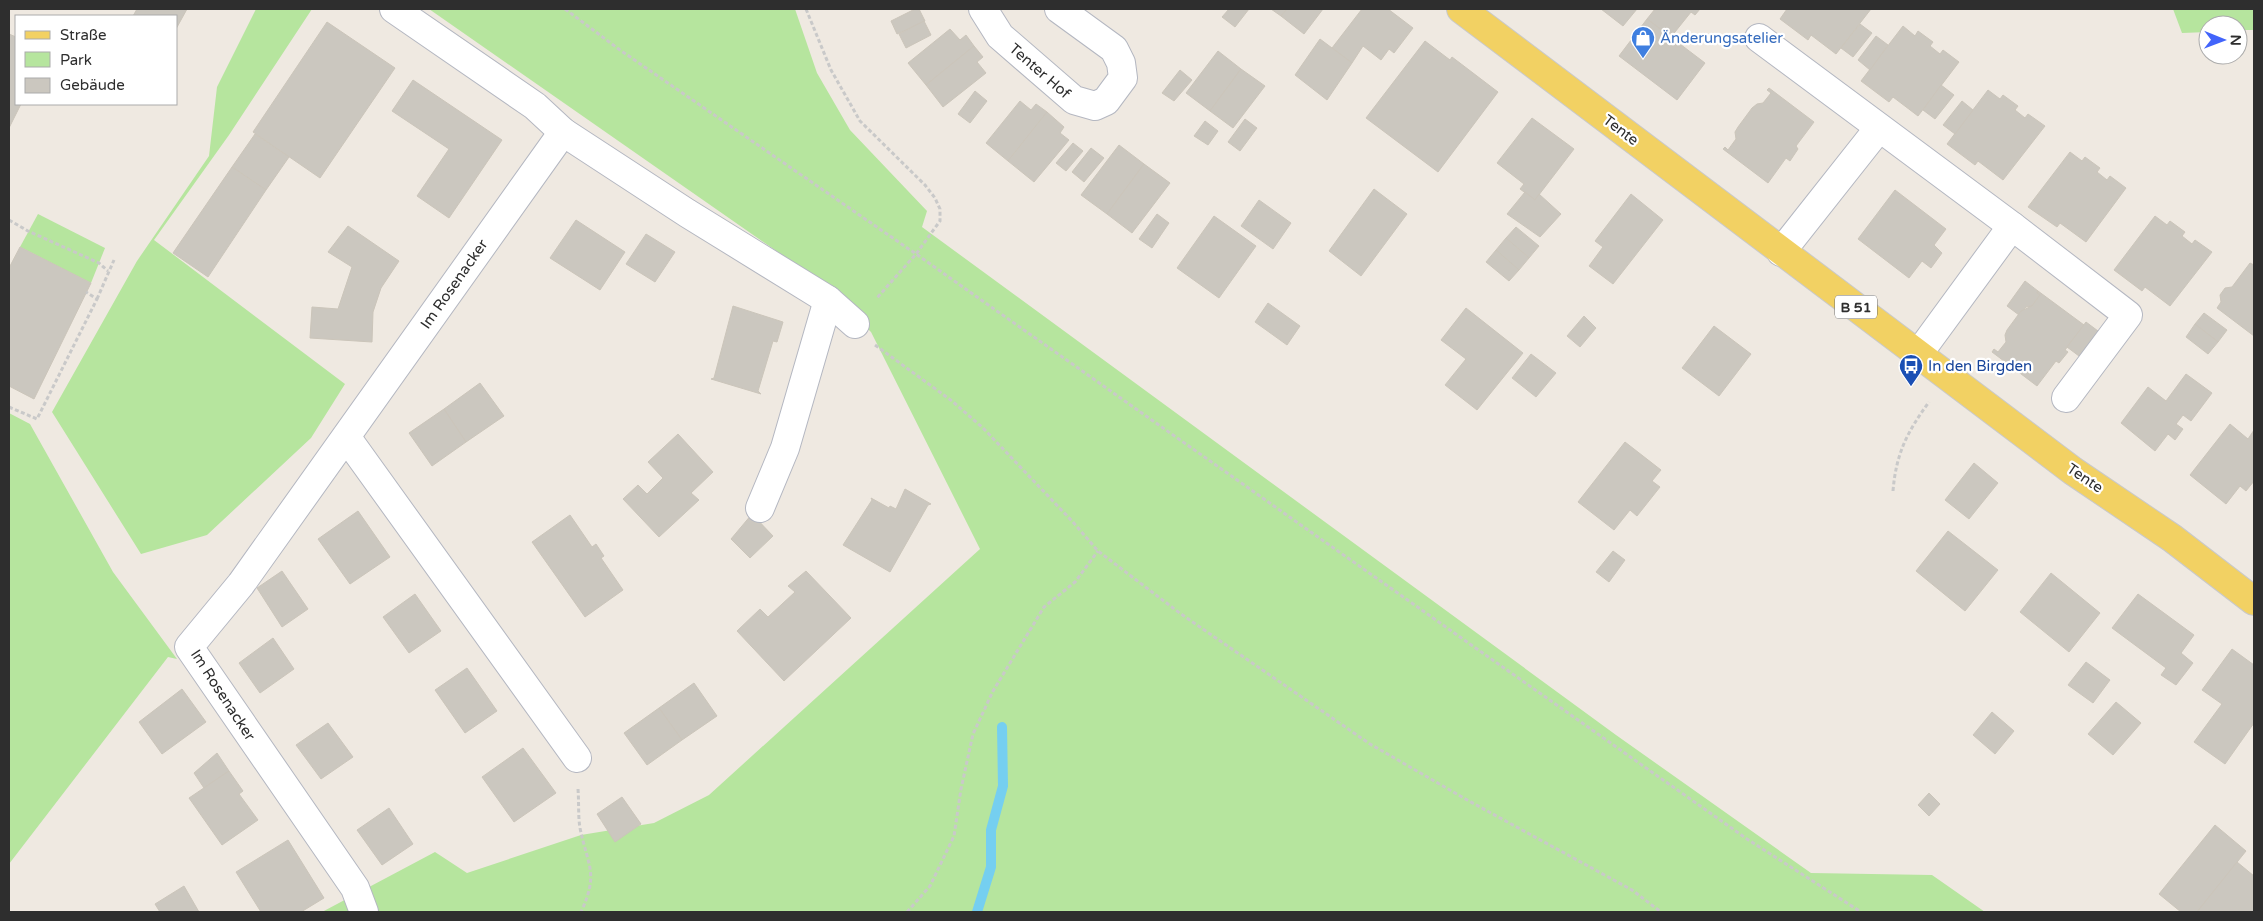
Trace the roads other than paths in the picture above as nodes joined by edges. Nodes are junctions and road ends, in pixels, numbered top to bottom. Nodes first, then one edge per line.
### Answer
1 (394, 9) edge
2 (983, 9) edge
3 (1059, 9) edge
4 (1461, 9) edge
5 (1759, 38) dead end
6 (1879, 128) junction
7 (563, 132) junction
8 (2012, 226) junction
9 (1781, 252) junction
10 (828, 300) junction
11 (856, 324) road end
12 (1919, 353) junction
13 (2066, 398) dead end
14 (347, 438) junction
15 (760, 508) dead end
16 (2254, 600) edge
17 (577, 758) road end
18 (364, 912) edge

1 - 7 street
2 - 3 street, Tenter Hof
4 - 9 main road, Tente / B 51
5 - 6 street
6 - 8 street
6 - 9 street
7 - 10 street
7 - 14 street, Im Rosenacker
8 - 12 street
8 - 13 street
9 - 12 main road, Tente / B 51
10 - 11 street
10 - 15 street
12 - 16 main road, Tente / B 51
14 - 17 street
14 - 18 street, Im Rosenacker

